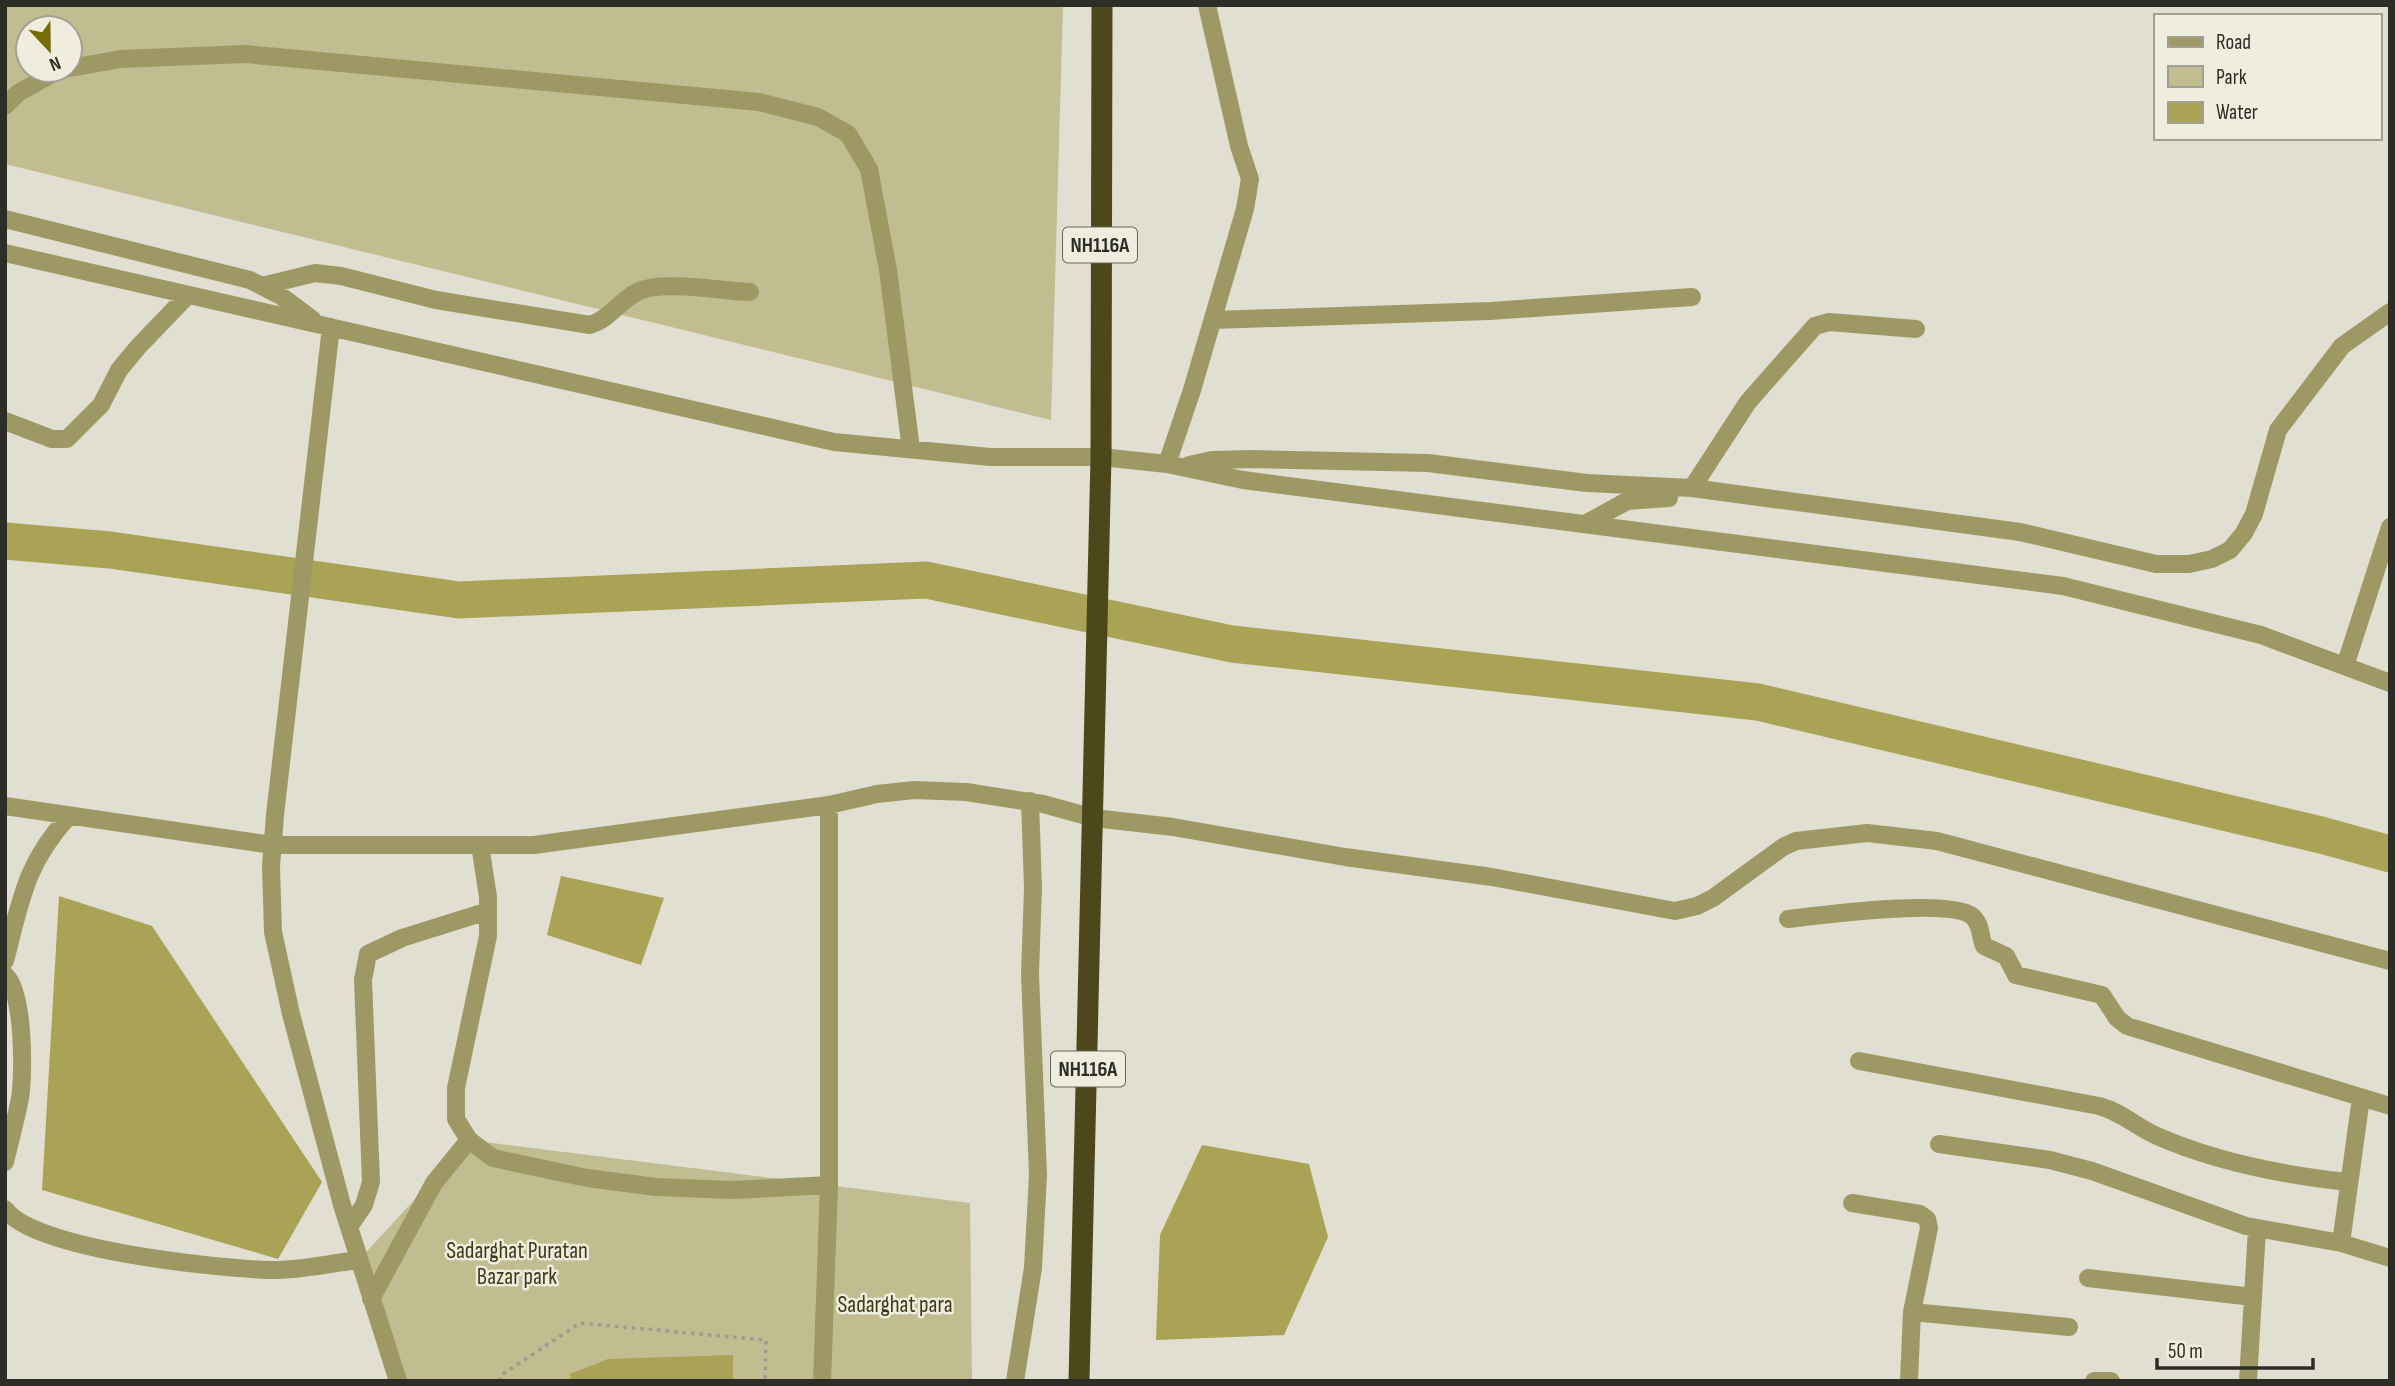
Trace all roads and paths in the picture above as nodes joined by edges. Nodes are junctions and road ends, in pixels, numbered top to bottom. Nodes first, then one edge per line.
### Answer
1 (1102, 5) edge
2 (1207, 5) edge
3 (84, 66) edge
4 (34, 84) edge
5 (5, 106) edge
6 (5, 219) edge
7 (5, 253) edge
8 (261, 286) junction
9 (750, 292) dead end
10 (188, 295) junction
11 (1692, 297) dead end
12 (2390, 312) edge
13 (1213, 320) junction
14 (325, 326) junction
15 (1916, 329) dead end
16 (5, 421) edge
17 (911, 449) junction
18 (1101, 457) junction
19 (1175, 465) junction
20 (1699, 489) junction
21 (1585, 524) junction
22 (2390, 527) edge
23 (2345, 666) junction
24 (2390, 683) edge
25 (1030, 801) junction
26 (829, 805) junction
27 (5, 806) edge
28 (69, 816) junction
29 (1094, 818) junction
30 (272, 845) junction
31 (480, 845) junction
32 (488, 911) junction
33 (1788, 919) dead end
34 (5, 961) edge
35 (2390, 961) edge
36 (5, 975) edge
37 (1858, 1060) dead end
38 (2361, 1098) junction
39 (2390, 1106) edge
40 (469, 1140) junction
41 (1939, 1144) dead end
42 (5, 1162) edge
43 (2347, 1182) junction
44 (828, 1185) junction
45 (1852, 1203) dead end
46 (6, 1211) edge
47 (349, 1227) junction
48 (2257, 1229) junction
49 (2341, 1243) junction
50 (2390, 1258) edge
51 (359, 1260) junction
52 (2088, 1278) dead end
53 (2253, 1297) junction
54 (371, 1299) junction
55 (1912, 1312) junction
56 (2069, 1327) dead end
57 (398, 1381) edge
58 (500, 1381) edge
59 (765, 1381) edge
60 (822, 1381) edge
61 (1016, 1381) edge
62 (1079, 1381) edge
63 (1909, 1381) edge
64 (2094, 1381) edge
65 (2111, 1381) edge
66 (2248, 1381) edge

1 - 18 highway, NH116A
2 - 13 street
3 - 17 street
4 - 5 street
6 - 8 street
7 - 10 street
8 - 9 street
8 - 14 street
10 - 14 street
10 - 16 street
11 - 13 street
12 - 20 street
13 - 19 street
14 - 17 street
14 - 30 street
15 - 20 street
17 - 18 street
18 - 19 street
18 - 29 highway, NH116A
19 - 20 street
19 - 21 street
20 - 21 street
21 - 23 street
22 - 23 street
23 - 24 street
25 - 26 street
25 - 29 street
25 - 61 street
26 - 31 street
26 - 44 street
27 - 28 street
28 - 30 street
28 - 34 street
29 - 35 street
29 - 62 highway, NH116A
30 - 31 street
30 - 47 street
31 - 32 street
32 - 40 street
32 - 47 street
33 - 38 street
36 - 42 street
37 - 43 street
38 - 39 street
38 - 43 street
40 - 44 street
40 - 54 street
41 - 48 street
43 - 49 street
44 - 60 street
45 - 55 street
46 - 51 street
47 - 51 street
48 - 49 street
48 - 53 street
49 - 50 street
51 - 54 street
52 - 53 street
53 - 66 street
54 - 57 street
55 - 56 street
55 - 63 street
58 - 59 path
64 - 65 street

